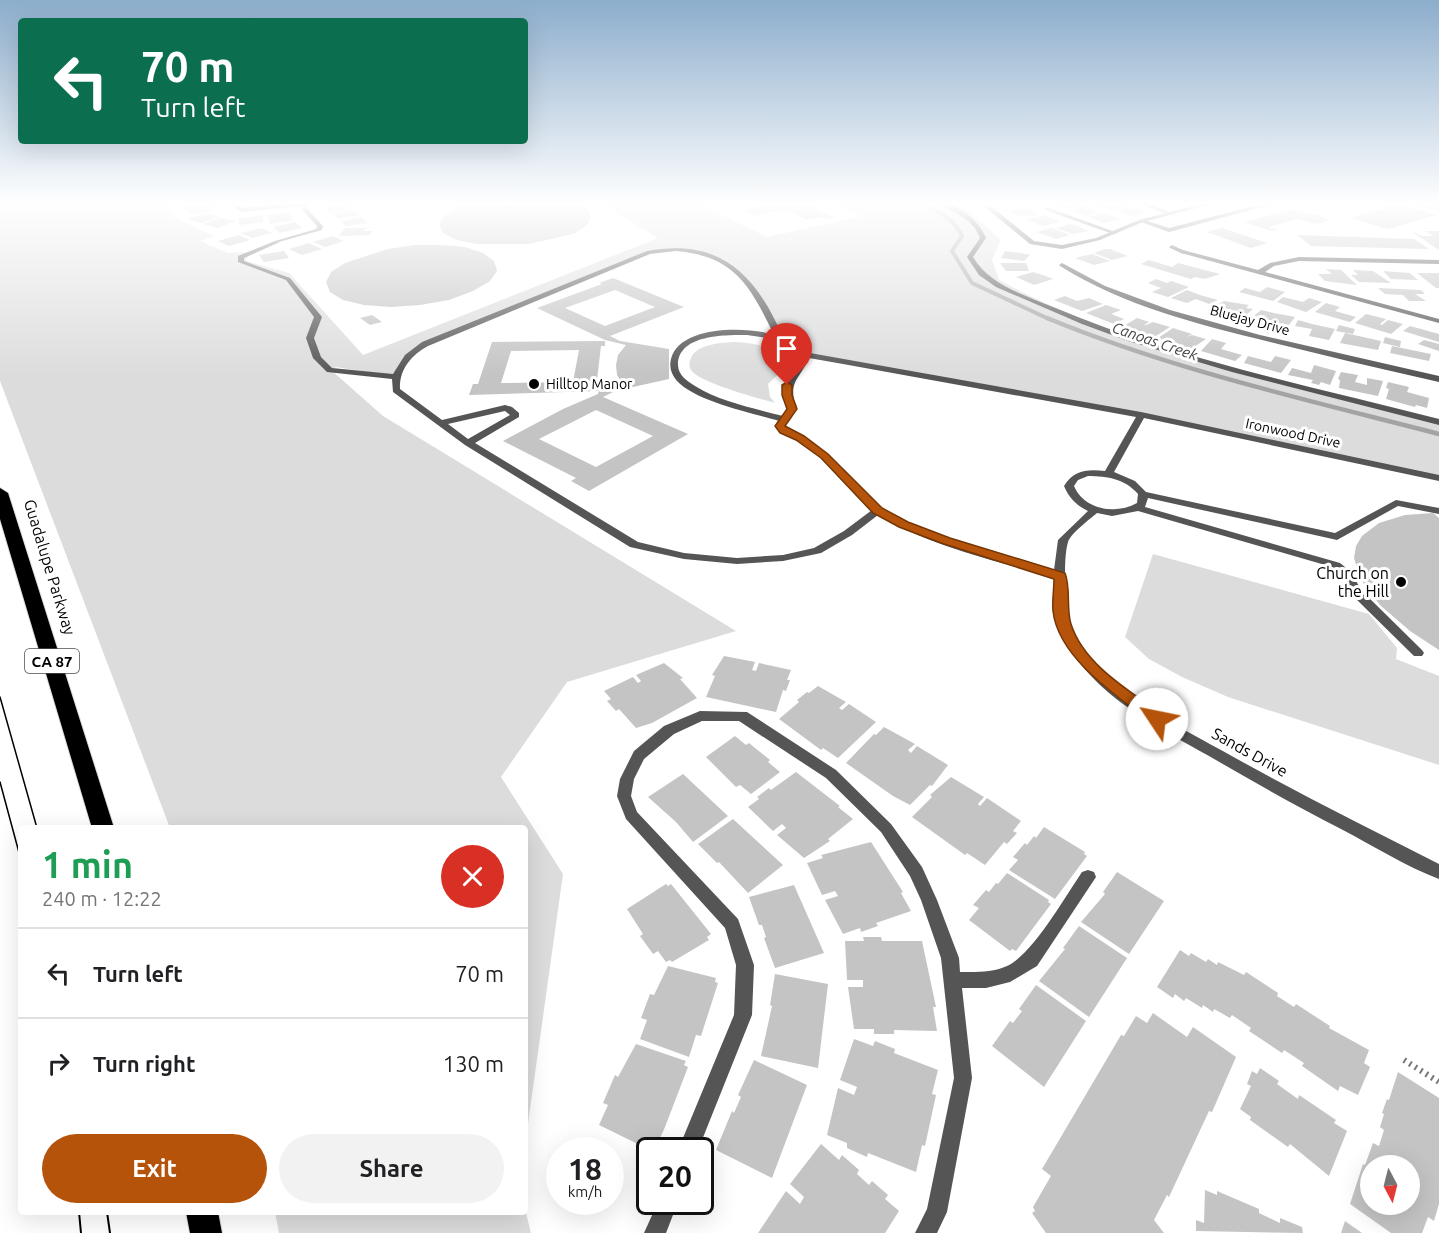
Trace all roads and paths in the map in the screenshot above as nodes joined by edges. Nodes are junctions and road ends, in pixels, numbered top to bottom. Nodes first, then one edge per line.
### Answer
1 (241, 261) edge
2 (629, 261) edge
3 (723, 261) edge
4 (971, 261) edge
5 (1214, 261) edge
6 (1291, 261) edge
7 (1371, 261) edge
8 (1439, 262) edge
9 (1062, 265) dead end
10 (1259, 273) junction
11 (1439, 321) edge
12 (780, 339) junction
13 (806, 354) junction
14 (397, 377) junction
15 (1439, 379) edge
16 (1141, 416) junction
17 (783, 419) junction
18 (1439, 422) edge
19 (441, 423) junction
20 (468, 442) junction
21 (1108, 474) junction
22 (1439, 478) edge
23 (0, 493) edge
24 (1143, 494) junction
25 (1138, 508) junction
26 (1097, 509) junction
27 (878, 510) junction
28 (1439, 511) edge
29 (1060, 576) junction
30 (1418, 652) dead end
31 (102, 825) edge
32 (1439, 872) edge
33 (1088, 877) dead end
34 (952, 980) junction
35 (1404, 1060) dead end
36 (1439, 1082) edge
37 (693, 1137) edge
38 (203, 1215) edge
39 (663, 1215) edge
40 (206, 1233) edge
41 (655, 1233) edge
42 (926, 1233) edge

1 - 14 street
2 - 14 street
3 - 12 street
4 - 18 street
5 - 10 street
6 - 10 street
7 - 8 street
9 - 15 street, Bluejay Drive
10 - 11 street
12 - 13 street, Ironwood Drive
12 - 17 street, Ironwood Drive
13 - 16 street, Ironwood Drive
13 - 17 street
14 - 19 street
16 - 21 street
16 - 22 street, Ironwood Drive
17 - 27 street
19 - 20 street
19 - 20 street
20 - 27 street
21 - 24 street
21 - 26 street
23 - 31 highway, Guadalupe Parkway / CA 87
24 - 25 street
24 - 28 street
25 - 26 street
25 - 30 street
26 - 29 street, Sands Drive
27 - 29 street
29 - 32 street, Sands Drive
33 - 34 street
34 - 37 street
34 - 42 street
35 - 36 path
38 - 40 highway
39 - 41 street

